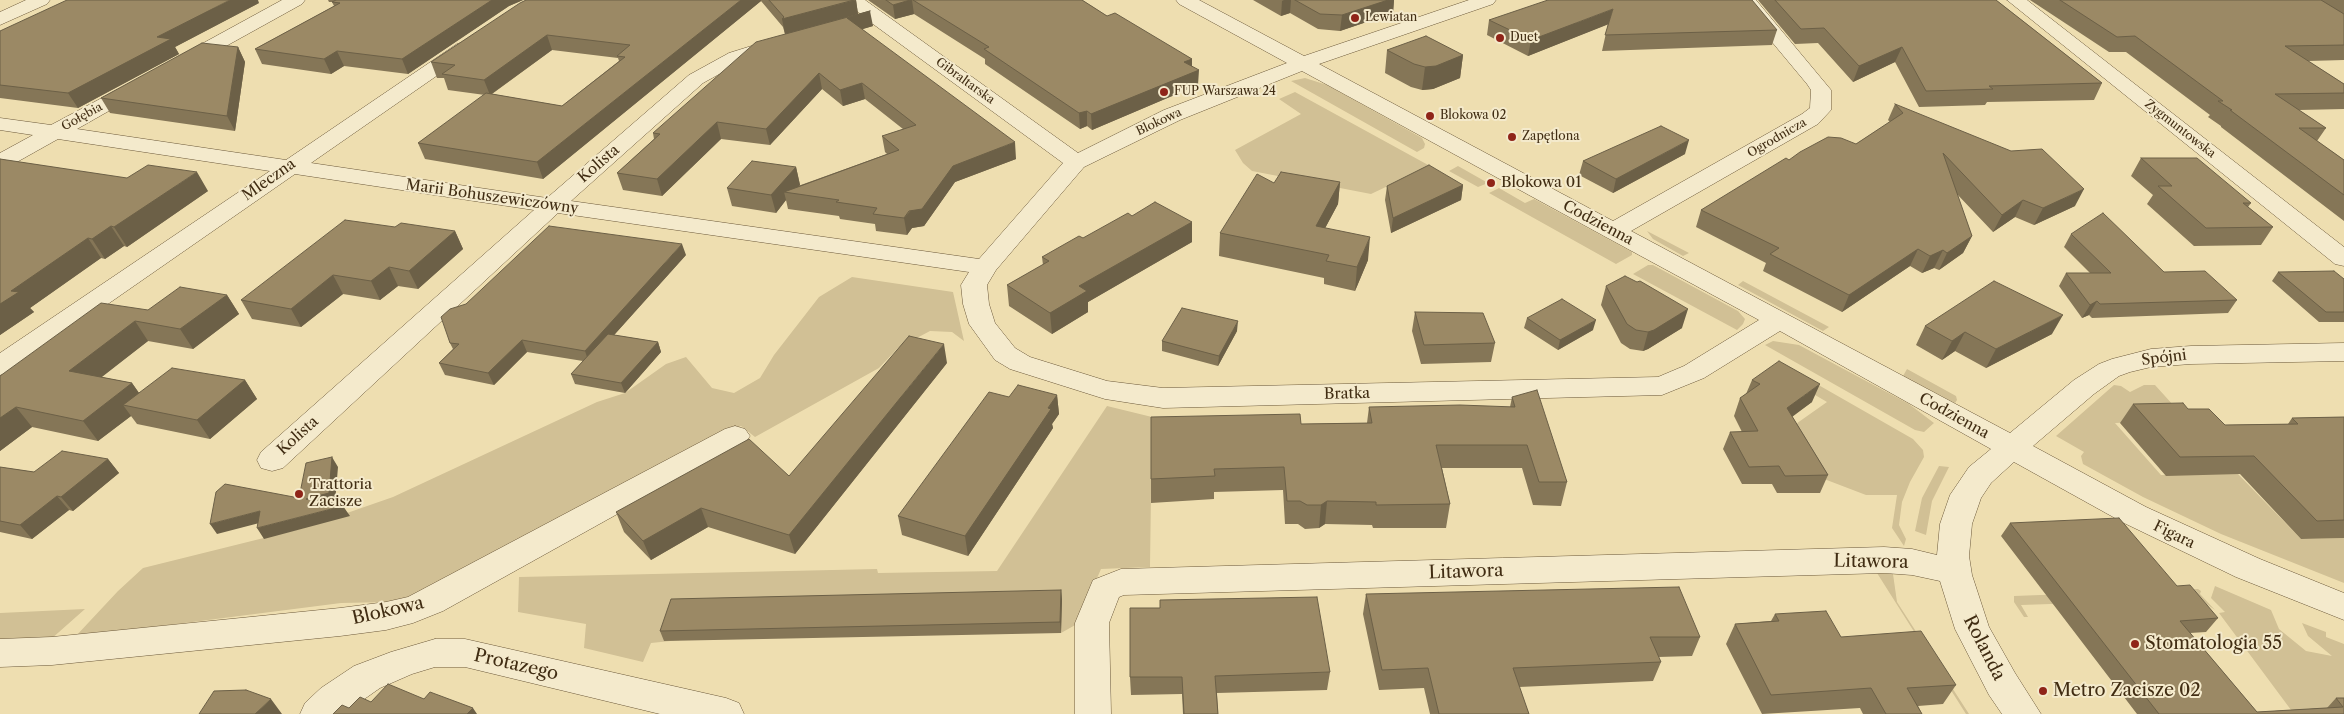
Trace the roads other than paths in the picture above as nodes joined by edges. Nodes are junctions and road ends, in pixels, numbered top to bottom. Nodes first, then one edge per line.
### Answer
1 (42, 0) edge
2 (296, 0) edge
3 (853, 0) edge
4 (1185, 0) edge
5 (1487, 0) edge
6 (1746, 0) edge
7 (2016, 0) edge
8 (876, 17) junction
9 (0, 19) edge
10 (477, 40) edge
11 (1302, 64) junction
12 (0, 124) edge
13 (55, 132) junction
14 (0, 162) edge
15 (1076, 162) junction
16 (288, 167) junction
17 (552, 206) junction
18 (1613, 231) junction
19 (2344, 259) edge
20 (985, 267) junction
21 (1779, 320) junction
22 (2344, 352) edge
23 (0, 366) edge
24 (735, 436) dead end
25 (2011, 448) junction
26 (272, 460) dead end
27 (1955, 571) junction
28 (2344, 607) edge
29 (0, 653) edge
30 (318, 714) edge
31 (726, 714) edge
32 (1093, 714) edge
33 (2023, 714) edge

1 - 9 street
2 - 13 street, Gołębia
3 - 8 street, Gibraltarska
4 - 11 street, Codzienna
5 - 11 street, Blokowa
6 - 18 street, Ogrodnicza
7 - 19 street, Zygmuntowska
8 - 15 street, Gibraltarska
8 - 17 street, Kolista
10 - 16 street, Mleczna
11 - 15 street, Blokowa
11 - 18 street, Codzienna
12 - 13 street, Marii Bohuszewiczówny
13 - 14 street, Gołębia
13 - 16 street, Marii Bohuszewiczówny
15 - 20 street, Blokowa
16 - 17 street, Marii Bohuszewiczówny
16 - 23 street, Mleczna
17 - 20 street, Marii Bohuszewiczówny
17 - 26 street, Kolista
18 - 21 street, Codzienna
20 - 21 street, Bratka
21 - 25 street, Codzienna
22 - 25 street, Spójni
24 - 29 street, Blokowa
25 - 27 street, Rolanda
25 - 28 street, Figara
27 - 32 street, Litawora
27 - 33 street, Rolanda
30 - 31 street, Protazego

